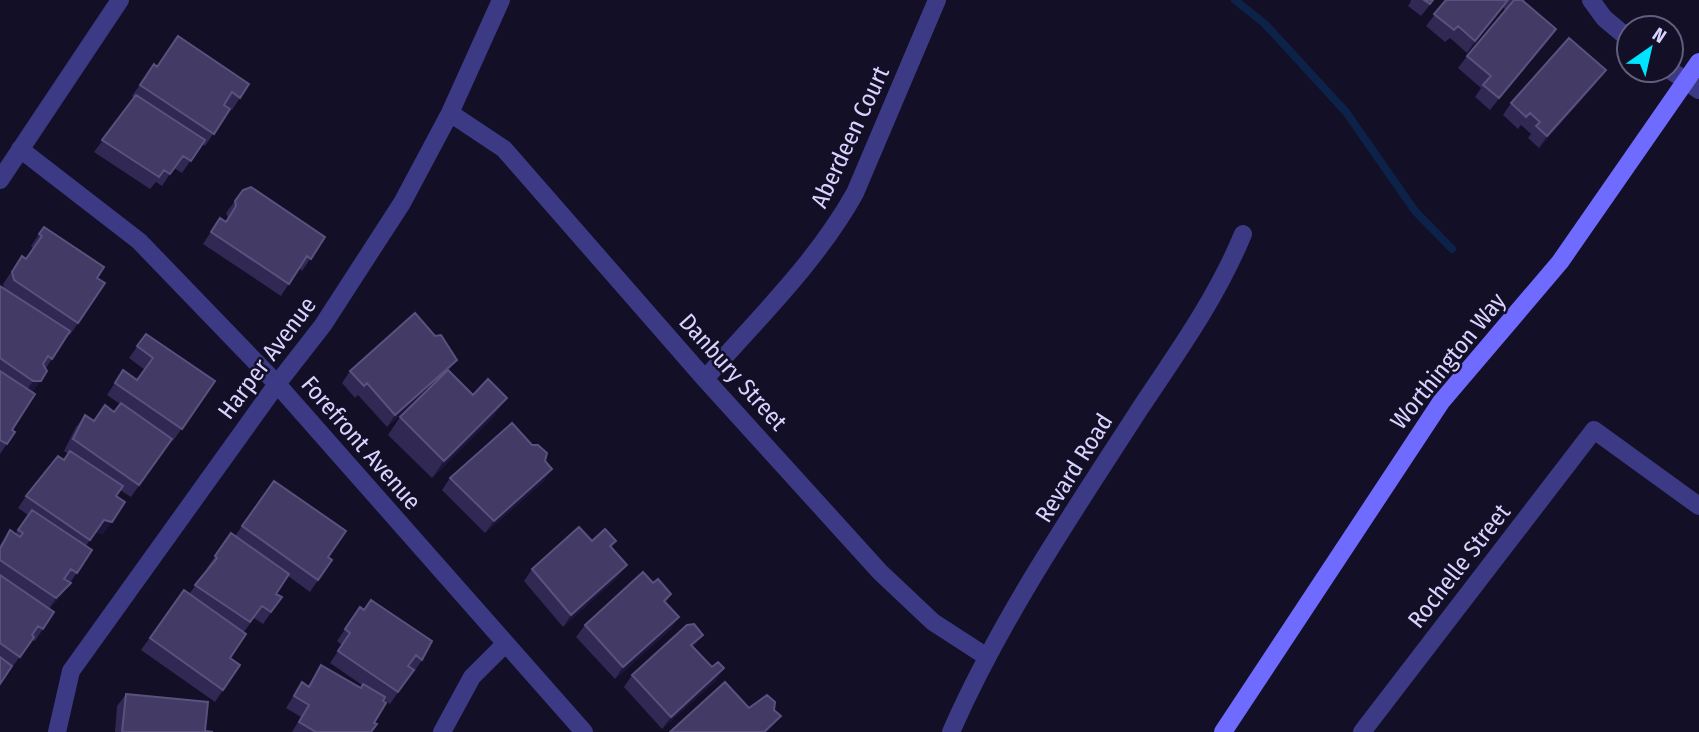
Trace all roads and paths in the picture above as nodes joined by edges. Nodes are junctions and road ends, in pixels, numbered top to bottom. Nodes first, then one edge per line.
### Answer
1 (120, 0) edge
2 (501, 0) edge
3 (937, 0) edge
4 (1591, 0) edge
5 (1615, 27) edge
6 (1699, 62) edge
7 (1693, 86) edge
8 (450, 113) junction
9 (20, 149) junction
10 (0, 180) edge
11 (1243, 234) dead end
12 (705, 379) junction
13 (277, 384) junction
14 (1699, 506) edge
15 (504, 645) junction
16 (988, 657) junction
17 (57, 732) edge
18 (442, 732) edge
19 (584, 732) edge
20 (951, 732) edge
21 (1223, 732) edge
22 (1362, 732) edge

1 - 9 street
2 - 8 street, Harper Avenue
3 - 12 street, Aberdeen Court
4 - 5 street
6 - 7 street, Worthington Way
7 - 21 street, Worthington Way
8 - 12 street, Danbury Street
8 - 13 street, Harper Avenue
9 - 10 street
9 - 13 street, Forefront Avenue
11 - 16 street, Revard Road
12 - 16 street, Danbury Street
13 - 15 street, Forefront Avenue
13 - 17 street, Harper Avenue
14 - 22 street, Rochelle Street
15 - 18 street
15 - 19 street, Forefront Avenue
16 - 20 street, Revard Road

